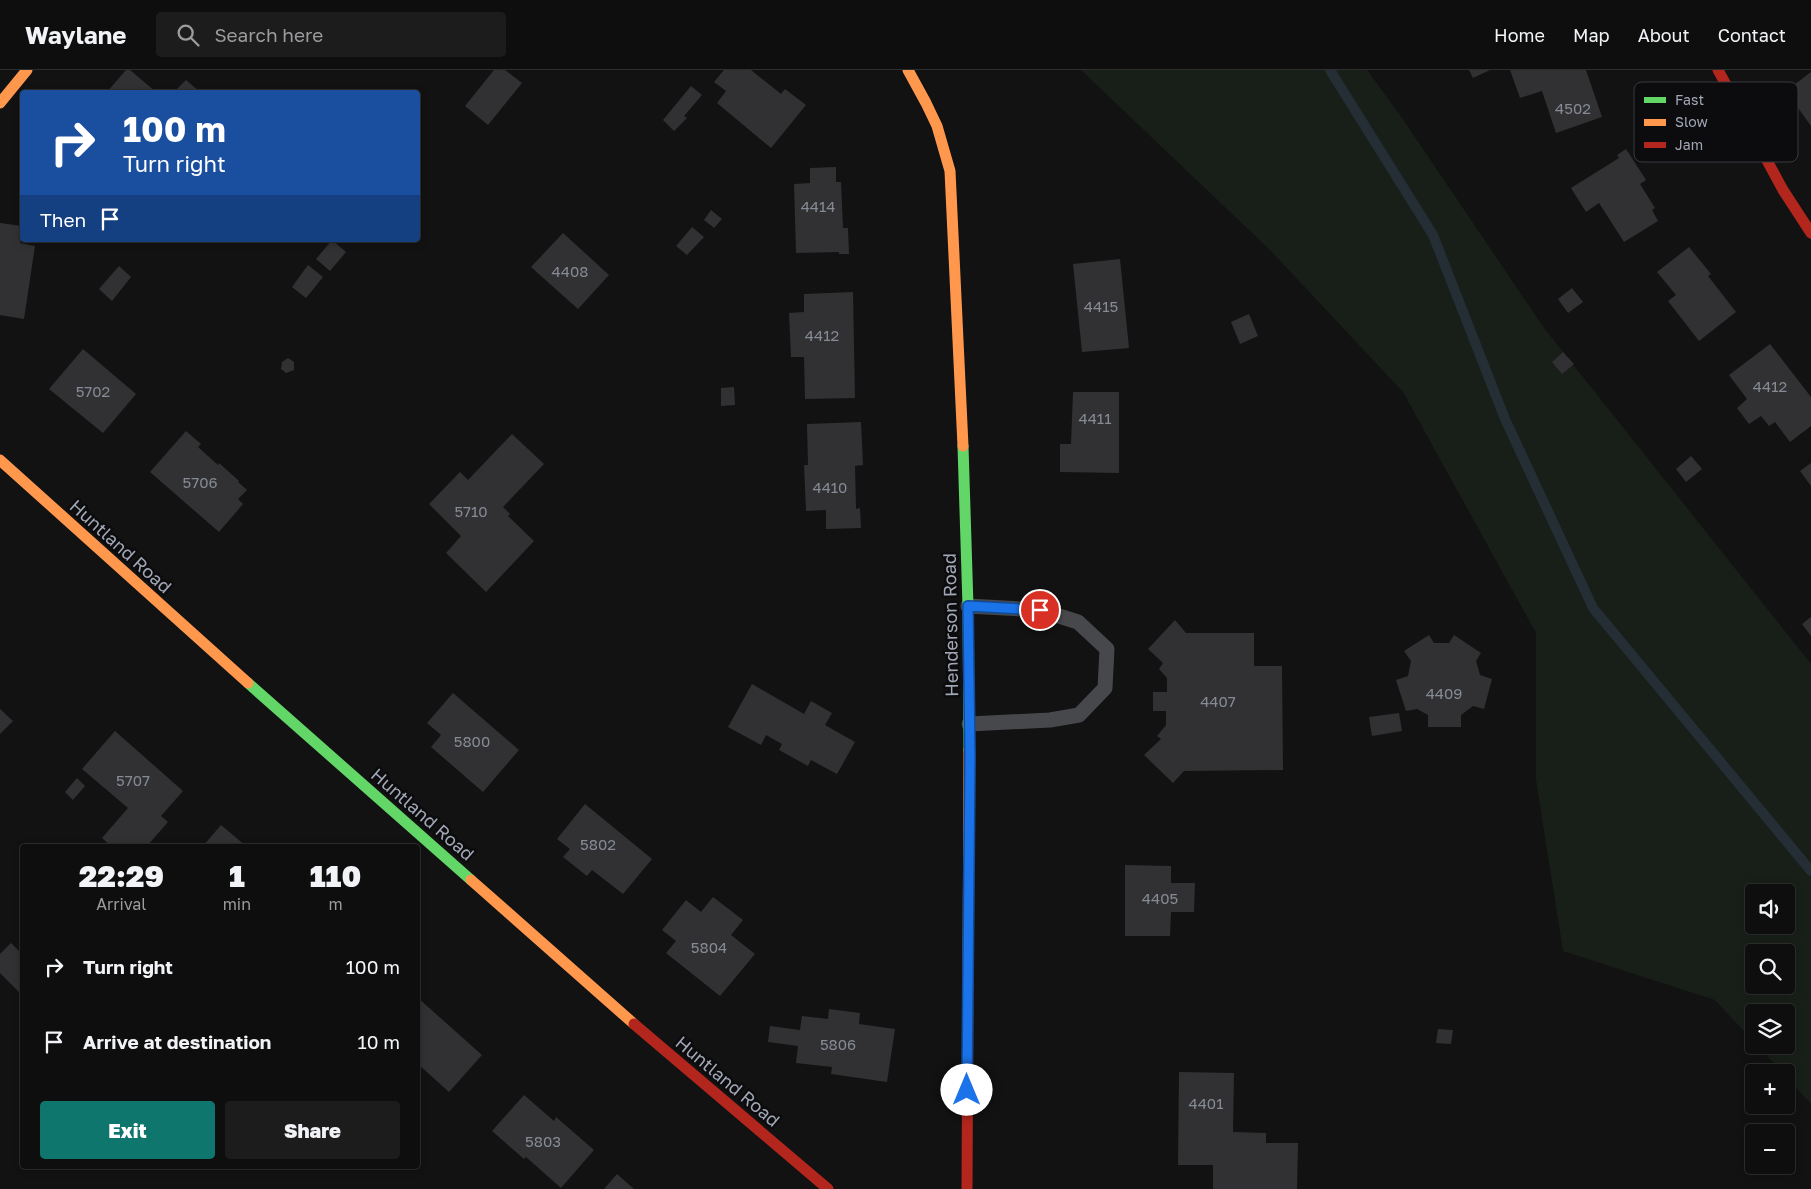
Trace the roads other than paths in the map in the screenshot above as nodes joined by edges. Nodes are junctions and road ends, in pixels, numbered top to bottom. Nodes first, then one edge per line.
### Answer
1 (28, 70) edge
2 (908, 70) edge
3 (1718, 70) edge
4 (1724, 82) edge
5 (0, 103) edge
6 (1768, 162) edge
7 (1811, 233) edge
8 (0, 460) edge
9 (968, 606) junction
10 (969, 724) junction
11 (828, 1189) edge
12 (967, 1189) edge

1 - 5 street
2 - 9 street, Henderson Road
3 - 4 street
6 - 7 street
8 - 11 street, Huntland Road
9 - 10 street, Henderson Road
9 - 10 lane
10 - 12 street, Henderson Road

